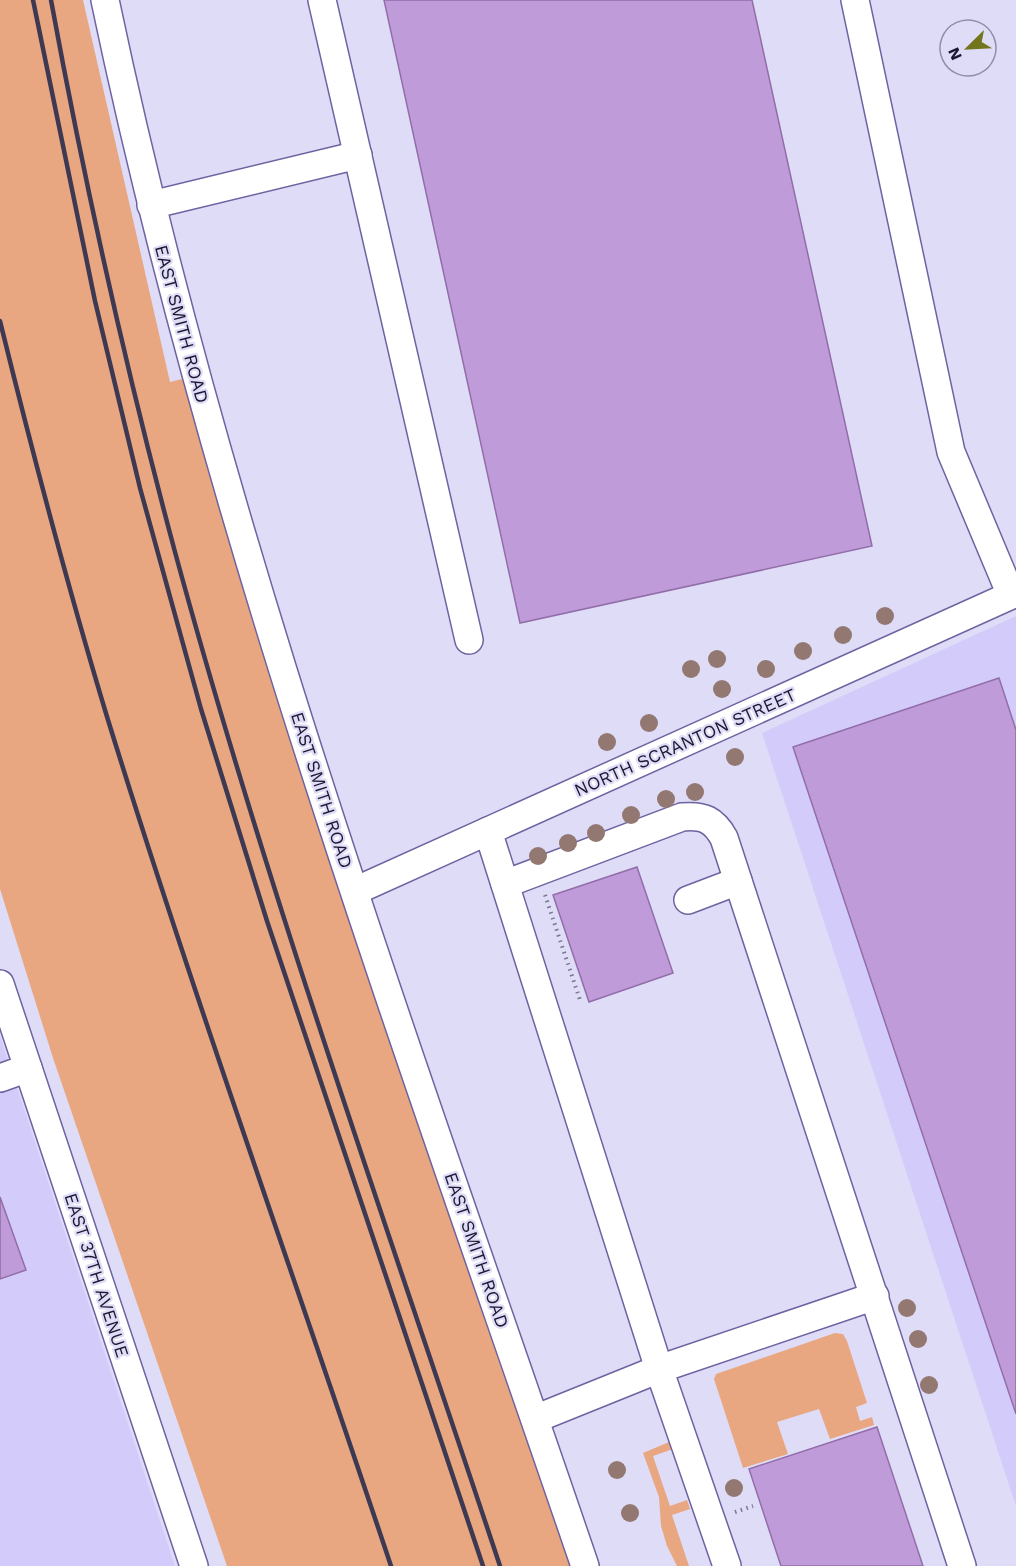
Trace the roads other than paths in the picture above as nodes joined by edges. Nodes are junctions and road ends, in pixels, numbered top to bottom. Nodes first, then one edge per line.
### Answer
1 (105, 0) edge
2 (322, 0) edge
3 (855, 0) edge
4 (358, 154) junction
5 (151, 205) junction
6 (1014, 594) edge
7 (469, 640) dead end
8 (488, 831) junction
9 (738, 881) junction
10 (505, 884) junction
11 (355, 891) junction
12 (688, 900) dead end
13 (0, 984) edge
14 (28, 1068) junction
15 (0, 1078) edge
16 (875, 1296) junction
17 (660, 1369) junction
18 (535, 1419) junction
19 (194, 1566) edge
20 (585, 1566) edge
21 (727, 1566) edge
22 (962, 1566) edge

1 - 5 street, EAST SMITH ROAD
2 - 4 street
3 - 6 street
4 - 5 street
4 - 7 street
5 - 11 street, EAST SMITH ROAD
6 - 8 street, NORTH SCRANTON STREET
8 - 10 street
8 - 11 street, NORTH SCRANTON STREET
9 - 10 street
9 - 12 street
9 - 16 street
10 - 17 street
11 - 18 street, EAST SMITH ROAD
13 - 14 street, EAST 37TH AVENUE
14 - 15 street
14 - 19 street, EAST 37TH AVENUE
16 - 17 street
16 - 22 street
17 - 18 street
17 - 21 street
18 - 20 street, EAST SMITH ROAD

